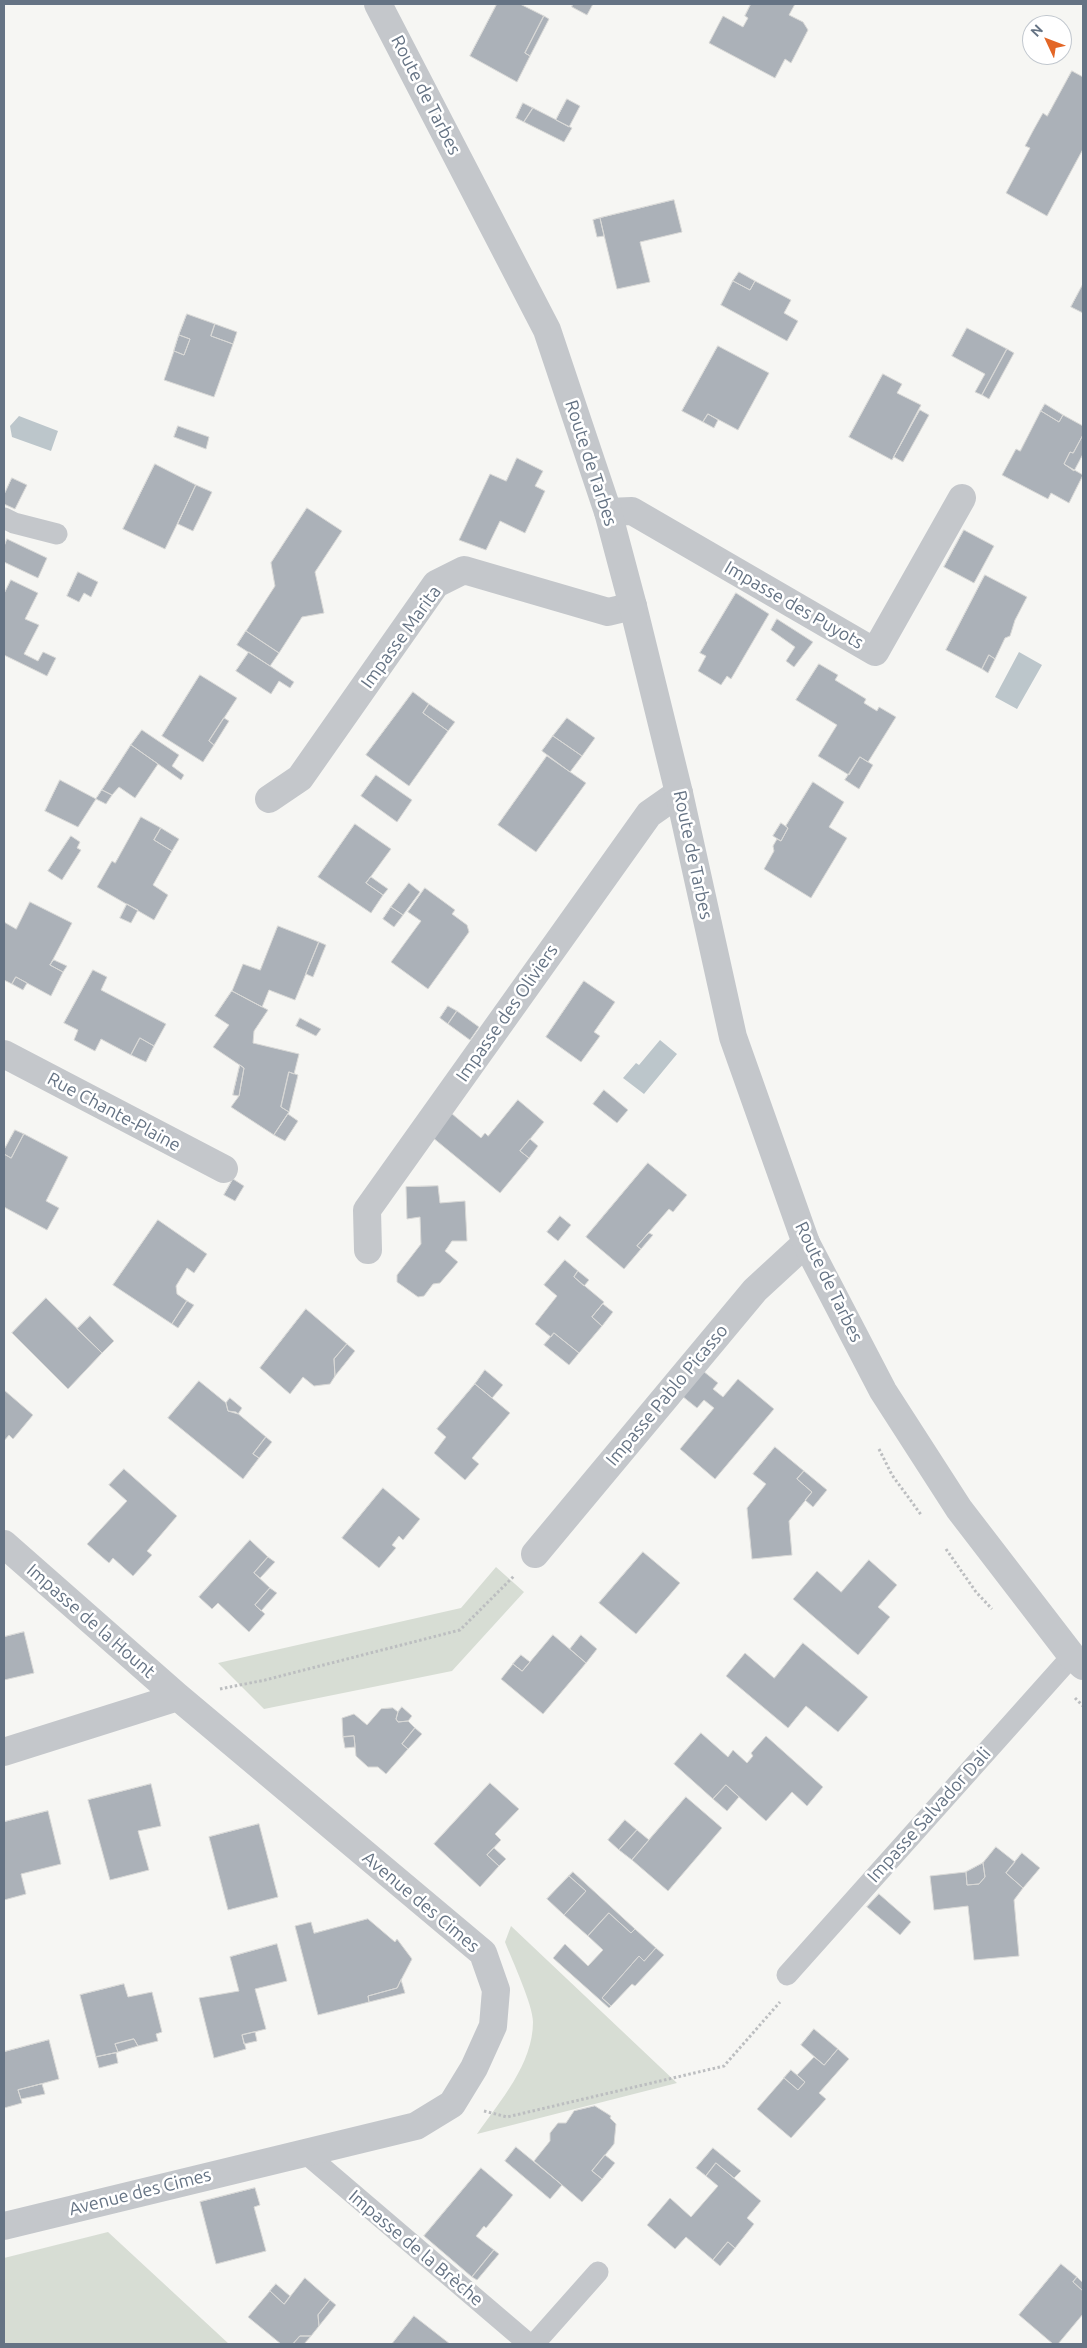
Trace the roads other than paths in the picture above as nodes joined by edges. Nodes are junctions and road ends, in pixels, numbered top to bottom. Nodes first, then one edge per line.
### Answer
1 (378, 4) edge
2 (962, 498) dead end
3 (608, 512) junction
4 (4, 518) edge
5 (57, 534) dead end
6 (634, 606) junction
7 (679, 793) junction
8 (269, 799) dead end
9 (4, 1054) edge
10 (224, 1170) dead end
11 (806, 1243) junction
12 (368, 1250) dead end
13 (4, 1544) edge
14 (535, 1554) road end
15 (1077, 1661) edge
16 (178, 1698) junction
17 (4, 1752) edge
18 (787, 1974) road end
19 (304, 2152) junction
20 (4, 2226) edge
21 (598, 2272) dead end
22 (529, 2344) edge
23 (534, 2344) edge

1 - 3 street, Route de Tarbes
2 - 3 street, Impasse des Puyots
3 - 6 street, Route de Tarbes
4 - 5 lane
6 - 7 street, Route de Tarbes
6 - 8 street, Impasse Marita
7 - 11 street, Route de Tarbes
7 - 12 street, Impasse des Oliviers
9 - 10 street, Rue Chante-Plaine
11 - 14 street, Impasse Pablo Picasso
11 - 15 street, Route de Tarbes
13 - 16 street, Impasse de la Hount
15 - 18 lane, Impasse Salvador Dali
16 - 17 street
16 - 19 street, Avenue des Cimes
19 - 20 street, Avenue des Cimes
19 - 22 lane, Impasse de la Brèche
21 - 23 lane

